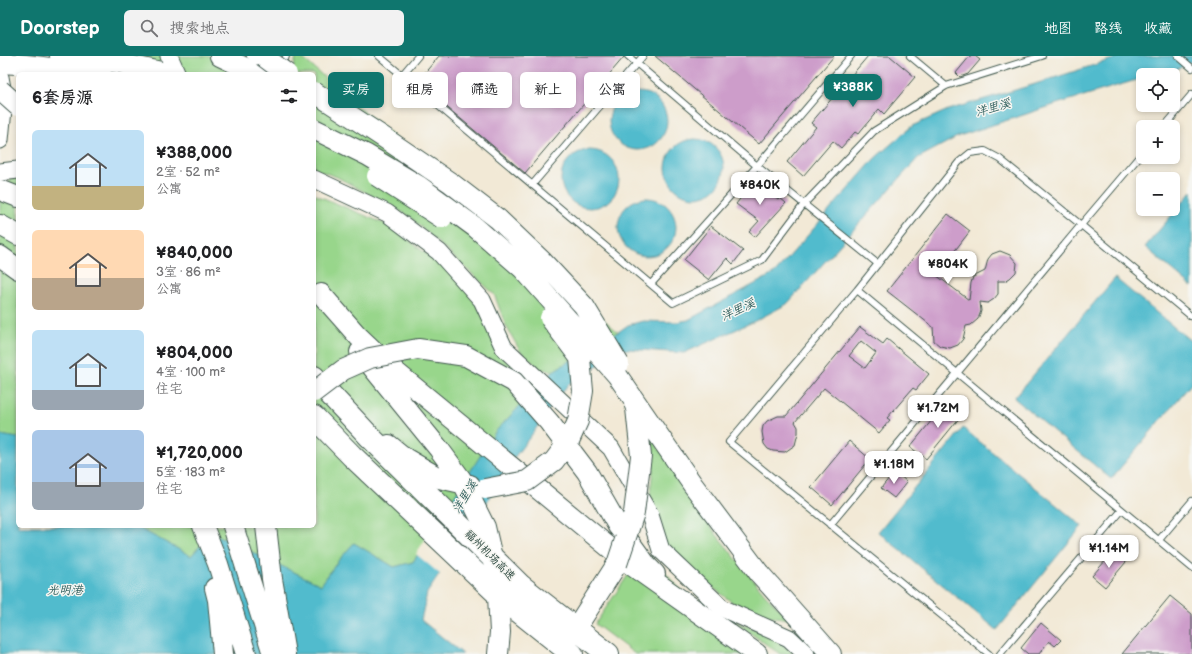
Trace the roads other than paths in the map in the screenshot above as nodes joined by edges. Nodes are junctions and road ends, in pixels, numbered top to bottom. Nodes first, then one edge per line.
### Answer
1 (61, 56) edge
2 (72, 56) edge
3 (87, 56) edge
4 (169, 56) edge
5 (220, 56) edge
6 (250, 56) edge
7 (263, 56) edge
8 (286, 56) edge
9 (379, 56) edge
10 (418, 56) edge
11 (628, 56) edge
12 (643, 56) edge
13 (851, 56) edge
14 (910, 56) edge
15 (1042, 56) edge
16 (1178, 56) edge
17 (0, 63) edge
18 (637, 63) junction
19 (1191, 66) edge
20 (69, 72) edge
21 (84, 72) edge
22 (96, 72) edge
23 (162, 72) edge
24 (176, 72) edge
25 (254, 72) edge
26 (278, 72) edge
27 (281, 72) edge
28 (283, 72) edge
29 (398, 72) edge
30 (405, 72) edge
31 (0, 77) edge
32 (946, 86) junction
33 (316, 93) edge
34 (1192, 94) edge
35 (10, 99) edge
36 (316, 102) edge
37 (441, 108) edge
38 (1170, 120) edge
39 (316, 130) edge
40 (383, 137) junction
41 (0, 140) edge
42 (316, 142) edge
43 (1136, 160) edge
44 (758, 166) junction
45 (16, 170) edge
46 (0, 172) edge
47 (316, 180) edge
48 (532, 185) junction
49 (0, 190) edge
50 (16, 196) edge
51 (804, 204) junction
52 (0, 225) edge
53 (1081, 225) junction
54 (16, 234) edge
55 (0, 256) edge
56 (878, 264) junction
57 (16, 268) edge
58 (651, 284) junction
59 (318, 288) edge
60 (857, 290) junction
61 (1192, 317) edge
62 (957, 373) junction
63 (316, 379) edge
64 (316, 390) edge
65 (344, 408) junction
66 (316, 419) edge
67 (1192, 501) edge
68 (1122, 510) junction
69 (830, 524) junction
70 (202, 528) edge
71 (203, 528) edge
72 (234, 528) edge
73 (238, 528) edge
74 (266, 528) edge
75 (1159, 540) junction
76 (1192, 568) edge
77 (251, 580) junction
78 (696, 612) junction
79 (223, 654) edge
80 (246, 654) edge
81 (273, 654) edge
82 (285, 654) edge
83 (498, 654) edge
84 (560, 654) edge
85 (572, 654) edge
86 (608, 654) edge
87 (757, 654) edge
88 (806, 654) edge
89 (830, 654) edge
90 (989, 654) edge
91 (1000, 654) edge

1 - 20 highway
2 - 23 highway
3 - 22 highway
4 - 24 main road
5 - 25 highway
6 - 26 lane
7 - 27 highway, bridge
8 - 28 lane
9 - 29 lane
10 - 30 lane
11 - 18 lane
12 - 18 lane
13 - 44 lane
14 - 32 lane
15 - 32 lane
16 - 19 lane
17 - 21 highway
18 - 44 lane
18 - 48 lane
31 - 35 main road
32 - 51 lane
33 - 40 highway, bridge
34 - 38 lane
35 - 41 main road
36 - 40 highway, bridge
37 - 48 lane
39 - 89 highway, bridge
40 - 84 highway, bridge
42 - 65 highway, bridge
43 - 53 lane
44 - 51 lane
44 - 58 lane
45 - 46 main road
47 - 88 main road
48 - 58 lane
49 - 50 highway
51 - 56 lane
51 - 58 lane
52 - 54 highway
53 - 56 lane
53 - 61 lane
53 - 62 lane
55 - 57 highway
56 - 60 lane
59 - 78 highway
59 - 83 highway
60 - 62 lane
60 - 69 lane
62 - 68 lane
62 - 69 lane
63 - 65 highway, 福州机场高速
64 - 78 highway, bridge
65 - 86 highway, 福州机场高速
66 - 85 highway, 福州机场高速
67 - 75 lane
68 - 75 lane
68 - 91 lane
69 - 90 lane
70 - 79 highway
71 - 80 highway
72 - 77 highway
73 - 77 highway
74 - 82 highway
75 - 76 lane
77 - 81 highway
78 - 87 highway

